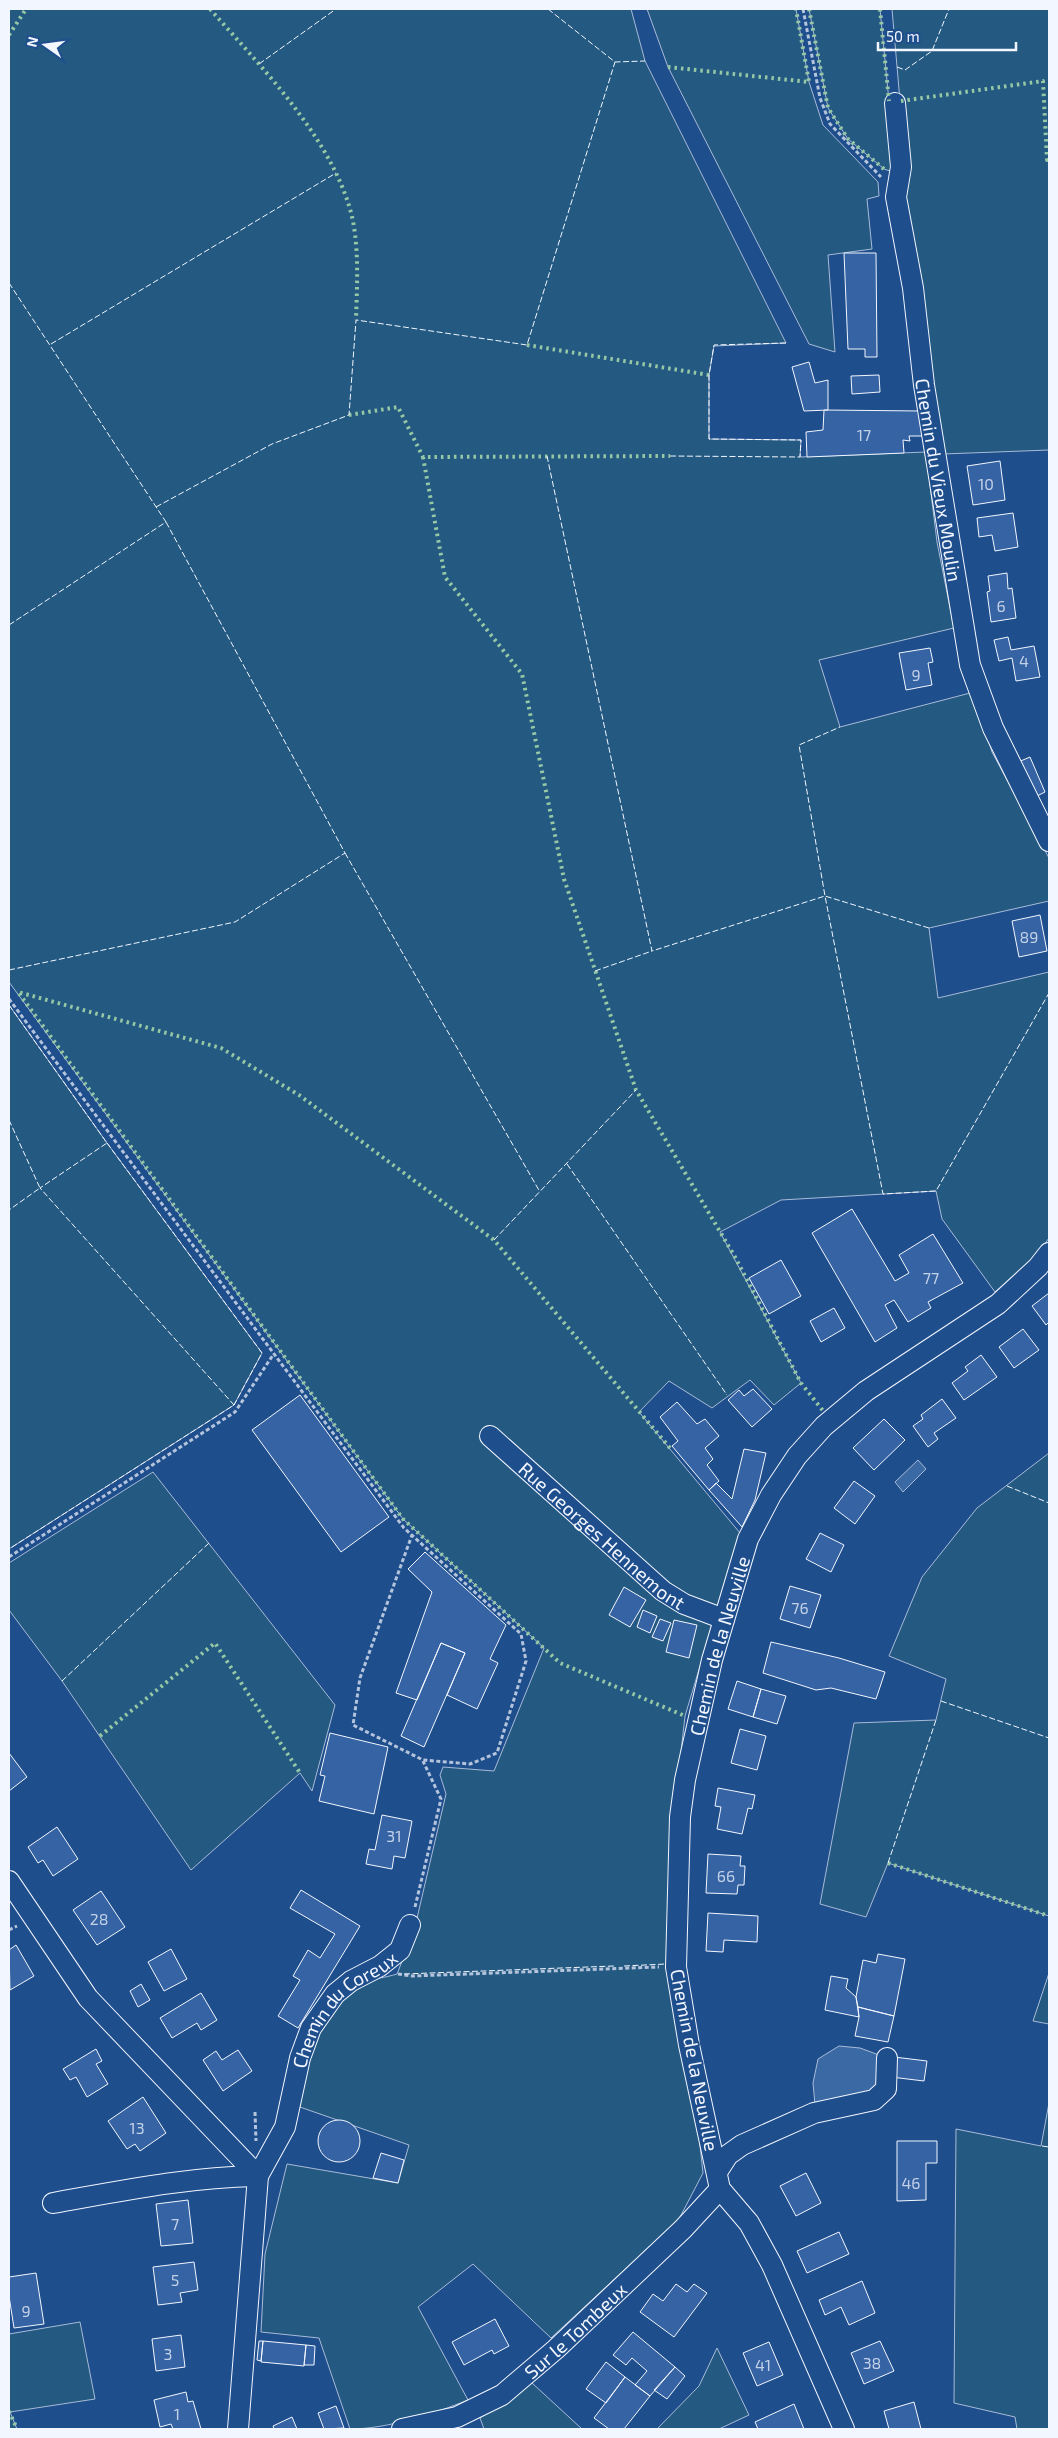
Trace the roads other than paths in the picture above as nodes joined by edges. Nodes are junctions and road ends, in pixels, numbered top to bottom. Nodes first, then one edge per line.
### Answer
1 (895, 104) dead end
2 (1049, 841) edge
3 (1049, 1253) edge
4 (490, 1436) dead end
5 (724, 1619) junction
6 (9, 1881) edge
7 (410, 1925) road end
8 (887, 2058) dead end
9 (258, 2176) junction
10 (718, 2180) junction
11 (53, 2203) dead end
12 (238, 2429) edge
13 (402, 2429) edge
14 (844, 2429) edge

1 - 2 street, Chemin du Vieux Moulin
3 - 5 street, Chemin de la Neuville
4 - 5 street, Rue Georges Hennemont
5 - 10 street, Chemin de la Neuville
6 - 9 street
7 - 9 street, Chemin du Coreux
8 - 10 street, Chemin de la Neuville
9 - 11 street
9 - 12 street, Chemin du Coreux
10 - 13 street, Sur le Tombeux
10 - 14 street, Chemin de la Neuville

